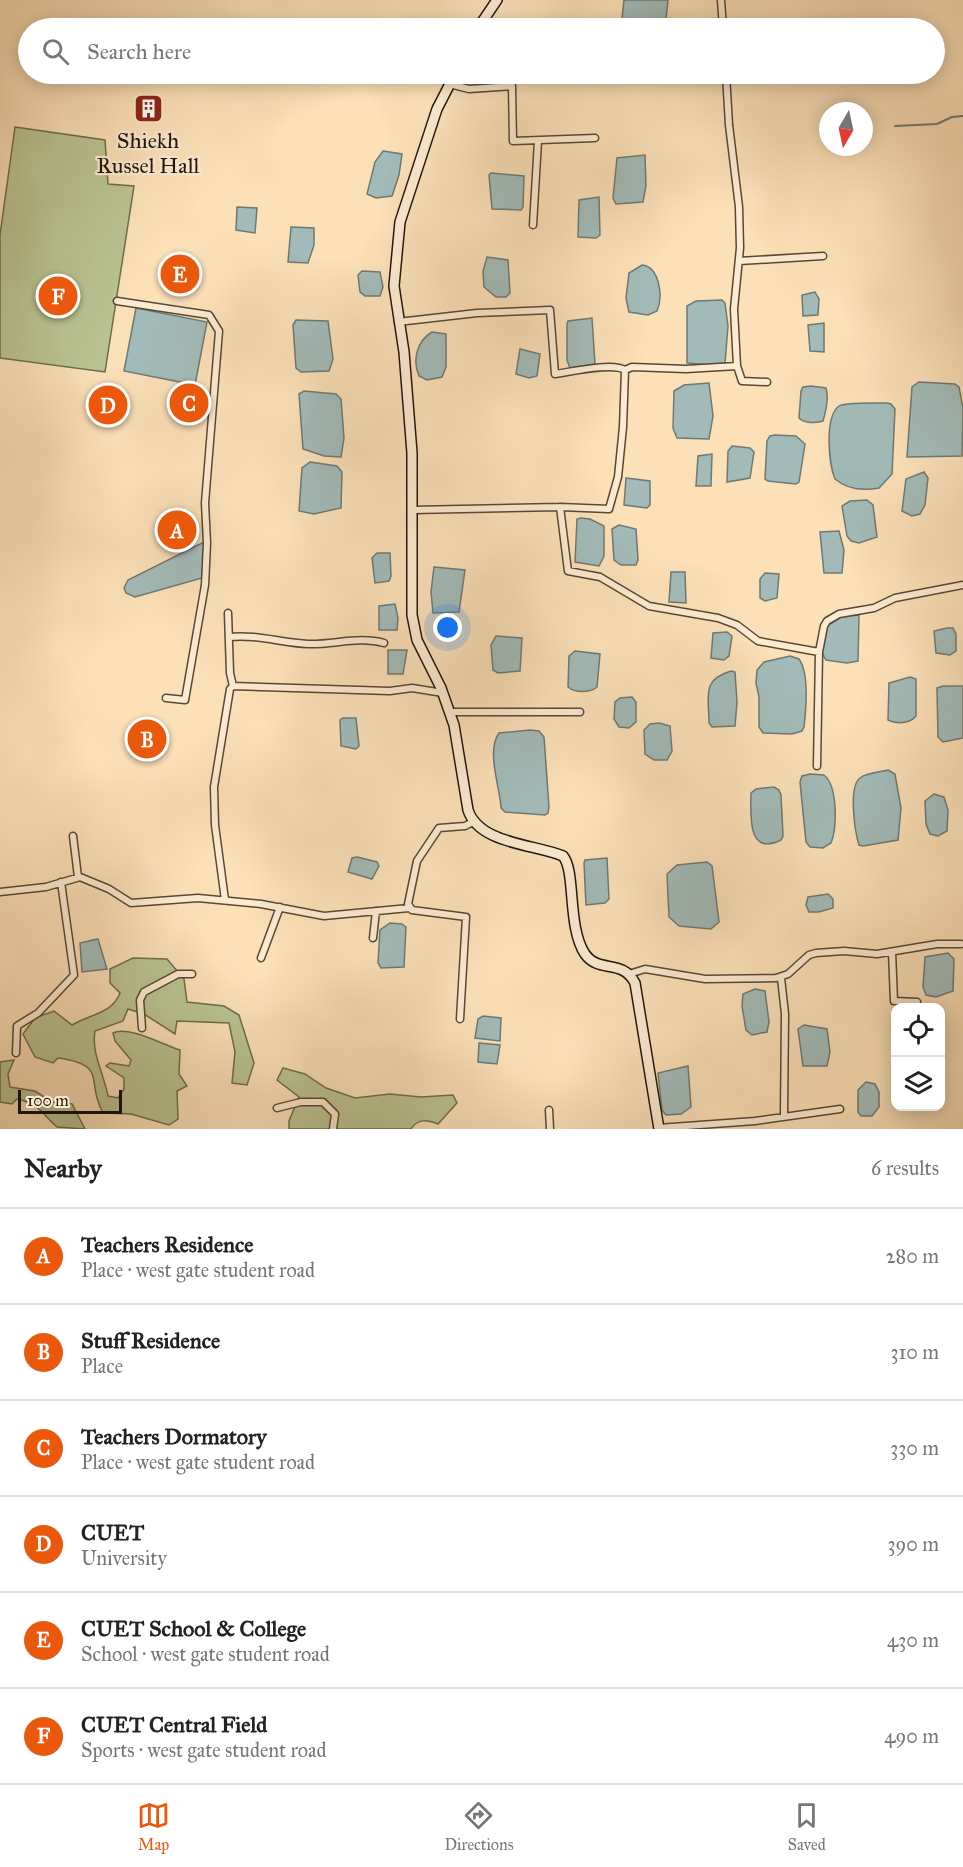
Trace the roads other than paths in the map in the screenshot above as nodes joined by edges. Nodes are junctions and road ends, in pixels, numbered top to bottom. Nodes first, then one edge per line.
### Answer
1 (497, 0) edge
2 (721, 0) edge
3 (485, 18) edge
4 (722, 18) edge
5 (449, 84) joint
6 (727, 84) edge
7 (595, 138) dead end
8 (538, 141) junction
9 (533, 225) dead end
10 (822, 256) dead end
11 (739, 261) junction
12 (117, 301) dead end
13 (398, 322) junction
14 (737, 366) junction
15 (625, 370) junction
16 (767, 382) dead end
17 (560, 507) junction
18 (413, 510) junction
19 (963, 585) edge
20 (228, 613) dead end
21 (229, 637) junction
22 (384, 643) dead end
23 (819, 651) junction
24 (233, 686) junction
25 (443, 693) junction
26 (166, 698) dead end
27 (450, 712) junction
28 (580, 712) dead end
29 (817, 766) dead end
30 (473, 822) junction
31 (73, 836) dead end
32 (78, 877) junction
33 (61, 882) junction
34 (0, 892) edge
35 (225, 900) junction
36 (280, 907) junction
37 (409, 908) junction
38 (376, 911) junction
39 (374, 938) dead end
40 (961, 944) dead end
41 (892, 952) junction
42 (261, 958) dead end
43 (192, 974) dead end
44 (629, 974) junction
45 (781, 978) junction
46 (917, 1002) dead end
47 (460, 1019) dead end
48 (142, 1028) dead end
49 (16, 1053) dead end
50 (277, 1108) dead end
51 (840, 1109) dead end
52 (549, 1110) dead end
53 (784, 1116) junction
54 (658, 1128) edge
55 (333, 1129) edge
56 (550, 1129) edge

1 - 3 main road
2 - 4 street
5 - 8 street
5 - 13 main road
6 - 11 street
7 - 8 street
8 - 9 street
10 - 11 street
11 - 14 street
12 - 26 street
13 - 15 street
13 - 18 main road
14 - 15 street
14 - 16 street
15 - 17 street
17 - 18 street
17 - 23 street
18 - 25 main road
19 - 23 street
20 - 21 street
21 - 22 street
21 - 24 street
23 - 29 street
24 - 25 street
24 - 35 street
25 - 27 main road
27 - 28 street
27 - 30 main road
30 - 37 street
30 - 44 main road
31 - 32 street
32 - 33 street
32 - 35 street
33 - 34 street
33 - 49 street
35 - 36 street
36 - 38 street
36 - 42 street
37 - 38 street
37 - 47 street
38 - 39 street
40 - 41 street
41 - 45 street
41 - 46 street
43 - 48 street
44 - 45 street
44 - 54 main road
45 - 53 street
50 - 55 street
51 - 53 street
52 - 56 street
53 - 54 street

